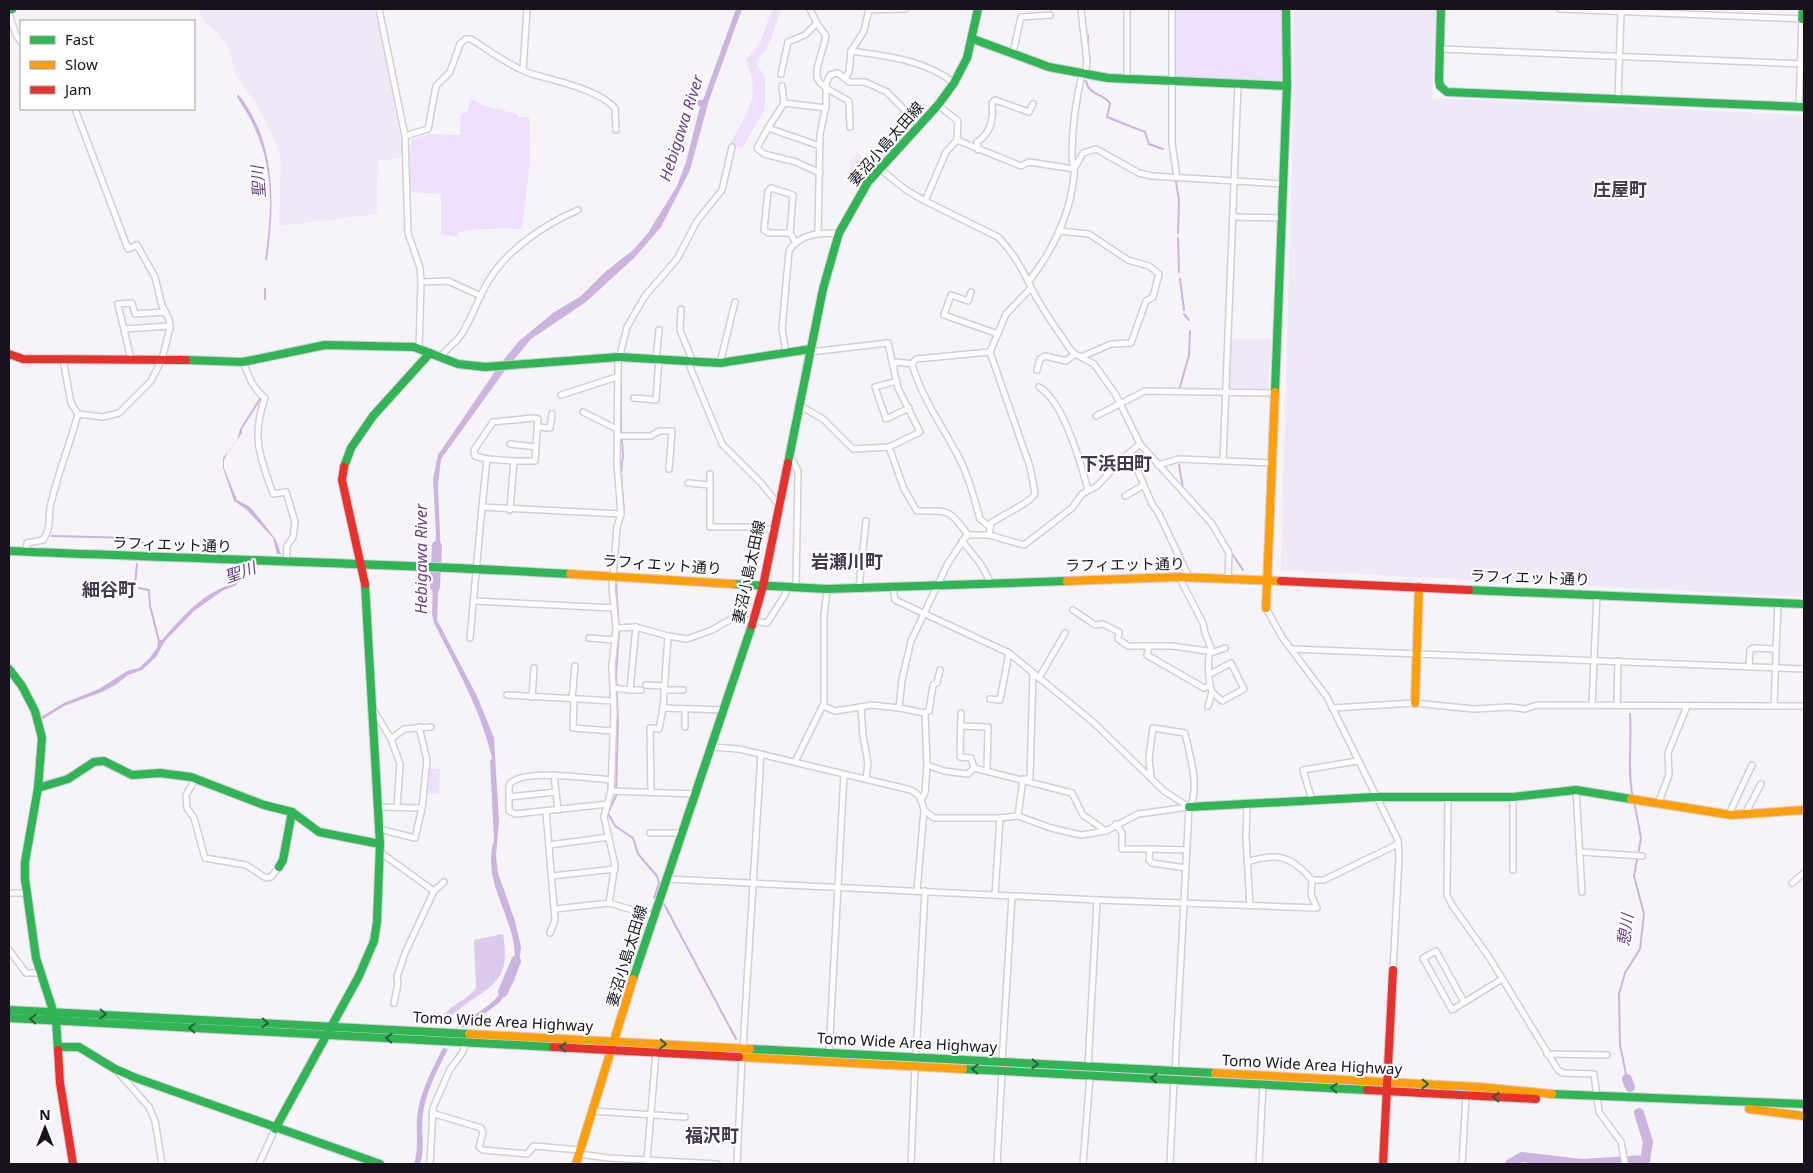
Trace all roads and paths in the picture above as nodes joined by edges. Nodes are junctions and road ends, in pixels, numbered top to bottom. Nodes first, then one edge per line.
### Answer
1 (379, 9) edge
2 (527, 9) edge
3 (810, 9) edge
4 (869, 9) edge
5 (905, 9) edge
6 (978, 9) edge
7 (1081, 9) edge
8 (1127, 9) edge
9 (1172, 9) edge
10 (1286, 9) edge
11 (1441, 9) edge
12 (1560, 9) edge
13 (1803, 9) edge
14 (1621, 10) edge
15 (9, 14) edge
16 (1050, 15) dead end
17 (1803, 19) edge
18 (816, 23) junction
19 (973, 39) junction
20 (20, 41) edge
21 (1440, 49) junction
22 (851, 51) junction
23 (1013, 53) junction
24 (1619, 57) junction
25 (1803, 64) edge
26 (523, 70) junction
27 (781, 74) dead end
28 (1083, 74) junction
29 (845, 78) junction
30 (1127, 79) junction
31 (1172, 81) junction
32 (954, 83) junction
33 (1238, 84) junction
34 (782, 86) dead end
35 (1287, 86) junction
36 (825, 89) junction
37 (1618, 99) junction
38 (784, 103) junction
39 (1033, 104) dead end
40 (938, 105) junction
41 (1802, 106) edge
42 (826, 108) junction
43 (75, 110) edge
44 (919, 125) junction
45 (768, 128) junction
46 (850, 128) dead end
47 (616, 130) dead end
48 (405, 136) junction
49 (957, 140) junction
50 (820, 146) junction
51 (732, 147) dead end
52 (978, 150) junction
53 (879, 168) junction
54 (1074, 169) junction
55 (820, 174) junction
56 (1177, 178) junction
57 (1234, 182) junction
58 (1282, 184) junction
59 (925, 201) junction
60 (578, 210) dead end
61 (1233, 217) junction
62 (1281, 218) junction
63 (1059, 232) junction
64 (790, 233) junction
65 (818, 233) junction
66 (839, 233) junction
67 (796, 243) junction
68 (1029, 281) junction
69 (421, 282) junction
70 (1031, 288) junction
71 (971, 292) dead end
72 (481, 296) junction
73 (735, 302) dead end
74 (680, 309) dead end
75 (166, 312) junction
76 (170, 326) junction
77 (124, 329) junction
78 (659, 330) dead end
79 (998, 334) junction
80 (419, 348) junction
81 (811, 350) junction
82 (786, 352) junction
83 (990, 352) junction
84 (430, 353) junction
85 (9, 354) edge
86 (1075, 354) junction
87 (619, 357) junction
88 (1081, 357) junction
89 (162, 358) junction
90 (441, 358) junction
91 (131, 359) junction
92 (658, 359) junction
93 (63, 360) junction
94 (244, 362) junction
95 (690, 362) junction
96 (720, 363) junction
97 (912, 364) junction
98 (893, 366) junction
99 (1037, 370) dead end
100 (617, 377) junction
101 (897, 381) junction
102 (1039, 387) dead end
103 (1226, 391) junction
104 (1275, 393) junction
105 (562, 395) dead end
106 (634, 398) dead end
107 (1121, 404) junction
108 (799, 405) junction
109 (909, 408) junction
110 (583, 412) dead end
111 (78, 414) junction
112 (552, 414) dead end
113 (1096, 416) dead end
114 (537, 427) junction
115 (617, 429) junction
116 (617, 436) junction
117 (510, 444) dead end
118 (1140, 444) junction
119 (536, 447) junction
120 (889, 447) junction
121 (789, 453) junction
122 (1130, 453) junction
123 (487, 459) junction
124 (514, 461) junction
125 (1223, 461) junction
126 (1272, 463) junction
127 (1158, 465) junction
128 (669, 468) dead end
129 (710, 474) dead end
130 (688, 483) dead end
131 (710, 485) junction
132 (1144, 485) junction
133 (1088, 490) junction
134 (1125, 496) dead end
135 (778, 504) junction
136 (482, 507) junction
137 (510, 510) junction
138 (620, 514) junction
139 (866, 521) dead end
140 (990, 527) junction
141 (773, 530) junction
142 (968, 535) junction
143 (989, 536) junction
144 (962, 541) junction
145 (9, 551) edge
146 (26, 552) junction
147 (286, 563) junction
148 (360, 564) junction
149 (477, 568) junction
150 (612, 576) junction
151 (1179, 577) junction
152 (1189, 577) junction
153 (1228, 579) junction
154 (1268, 580) junction
155 (991, 583) junction
156 (938, 585) junction
157 (762, 586) junction
158 (894, 586) junction
159 (791, 587) junction
160 (1419, 587) junction
161 (859, 588) junction
162 (827, 589) junction
163 (1597, 594) junction
164 (474, 601) junction
165 (1778, 602) junction
166 (1804, 604) edge
167 (614, 608) junction
168 (1266, 608) joint
169 (1073, 610) dead end
170 (923, 612) junction
171 (753, 621) junction
172 (636, 627) junction
173 (616, 628) junction
174 (1065, 633) dead end
175 (668, 636) junction
176 (470, 638) dead end
177 (589, 638) dead end
178 (615, 640) junction
179 (1149, 646) junction
180 (1225, 648) dead end
181 (1292, 649) junction
182 (1776, 649) junction
183 (1210, 652) junction
184 (1416, 653) junction
185 (1009, 654) junction
186 (1593, 660) junction
187 (1618, 661) junction
188 (575, 666) dead end
189 (1749, 667) junction
190 (534, 668) dead end
191 (1776, 668) junction
192 (9, 670) edge
193 (940, 670) dead end
194 (1804, 670) edge
195 (1034, 674) junction
196 (1210, 674) junction
197 (1039, 678) junction
198 (646, 685) dead end
199 (613, 688) junction
200 (664, 688) junction
201 (1211, 689) junction
202 (630, 690) junction
203 (641, 690) dead end
204 (683, 690) dead end
205 (508, 695) dead end
206 (532, 697) junction
207 (573, 699) junction
208 (990, 699) dead end
209 (614, 701) junction
210 (1415, 703) junction
211 (1592, 705) junction
212 (1617, 705) junction
213 (823, 706) junction
214 (1208, 706) dead end
215 (1686, 706) junction
216 (1774, 706) junction
217 (1804, 706) edge
218 (861, 707) junction
219 (663, 708) junction
220 (899, 708) junction
221 (1332, 708) junction
222 (685, 709) junction
223 (374, 710) junction
224 (724, 710) junction
225 (924, 712) junction
226 (961, 713) dead end
227 (685, 726) dead end
228 (961, 726) junction
229 (419, 727) junction
230 (431, 727) dead end
231 (612, 731) junction
232 (391, 739) junction
233 (712, 747) junction
234 (761, 754) junction
235 (1357, 761) junction
236 (795, 762) junction
237 (927, 765) junction
238 (1752, 765) dead end
239 (974, 768) junction
240 (987, 771) junction
241 (554, 774) junction
242 (844, 774) junction
243 (196, 778) junction
244 (1151, 778) junction
245 (612, 780) junction
246 (866, 780) junction
247 (1023, 780) junction
248 (1760, 784) dead end
249 (38, 788) junction
250 (1576, 790) junction
251 (556, 792) junction
252 (611, 792) junction
253 (651, 792) junction
254 (696, 794) junction
255 (509, 797) junction
256 (1375, 797) junction
257 (1513, 797) junction
258 (922, 798) junction
259 (1448, 798) junction
260 (1312, 800) junction
261 (608, 804) junction
262 (1247, 804) junction
263 (1658, 804) junction
264 (378, 807) junction
265 (398, 807) junction
266 (422, 808) junction
267 (1189, 808) junction
268 (558, 810) junction
269 (924, 810) junction
270 (1804, 810) edge
271 (546, 811) junction
272 (292, 812) junction
273 (1729, 814) junction
274 (1745, 815) junction
275 (1018, 816) junction
276 (1000, 818) junction
277 (1116, 824) junction
278 (379, 828) junction
279 (1106, 830) junction
280 (650, 833) dead end
281 (682, 833) junction
282 (609, 838) junction
283 (1398, 844) junction
284 (549, 845) junction
285 (380, 848) junction
286 (1150, 848) junction
287 (1187, 850) junction
288 (1581, 852) junction
289 (1639, 856) dead end
290 (1247, 862) junction
291 (279, 867) joint
292 (1186, 868) junction
293 (615, 869) junction
294 (1513, 870) dead end
295 (1804, 873) edge
296 (552, 876) junction
297 (667, 879) junction
298 (1312, 880) junction
299 (444, 882) dead end
300 (752, 883) junction
301 (1792, 883) dead end
302 (838, 887) junction
303 (434, 891) junction
304 (917, 891) junction
305 (925, 891) junction
306 (1582, 892) dead end
307 (9, 893) edge
308 (27, 893) junction
309 (995, 894) junction
310 (1012, 896) junction
311 (1097, 900) junction
312 (609, 903) junction
313 (1184, 904) junction
314 (1250, 906) junction
315 (555, 909) junction
316 (653, 916) junction
317 (550, 933) dead end
318 (9, 950) edge
319 (1393, 970) joint
320 (41, 973) junction
321 (1502, 979) junction
322 (1464, 1002) junction
323 (394, 1004) dead end
324 (9, 1010) edge
325 (55, 1016) junction
326 (9, 1018) edge
327 (333, 1027) junction
328 (328, 1035) junction
329 (464, 1042) junction
330 (613, 1046) junction
331 (59, 1047) junction
332 (656, 1052) junction
333 (742, 1052) junction
334 (829, 1053) junction
335 (1547, 1054) junction
336 (1607, 1055) dead end
337 (916, 1057) junction
338 (1002, 1062) junction
339 (915, 1066) junction
340 (1088, 1066) junction
341 (115, 1069) junction
342 (1002, 1070) junction
343 (1175, 1075) junction
344 (1090, 1076) junction
345 (1262, 1085) junction
346 (1388, 1087) junction
347 (1466, 1095) junction
348 (1597, 1099) junction
349 (1804, 1100) edge
350 (1766, 1103) junction
351 (1804, 1104) edge
352 (1750, 1109) junction
353 (592, 1111) junction
354 (1804, 1111) edge
355 (432, 1113) junction
356 (651, 1115) junction
357 (1804, 1116) edge
358 (685, 1117) dead end
359 (275, 1129) junction
360 (579, 1152) junction
361 (650, 1162) edge
362 (73, 1164) edge
363 (162, 1164) edge
364 (259, 1164) edge
365 (380, 1164) edge
366 (430, 1164) edge
367 (576, 1164) edge
368 (716, 1164) edge
369 (738, 1164) edge
370 (910, 1164) edge
371 (997, 1164) edge
372 (1083, 1164) edge
373 (1170, 1164) edge
374 (1259, 1164) edge
375 (1383, 1164) edge
376 (1462, 1164) edge
377 (1625, 1164) edge

1 - 48 street
2 - 26 street
3 - 18 street
4 - 5 street
4 - 22 street
6 - 19 main road, 妻沼小島太田線
7 - 28 street
8 - 30 street
9 - 31 street
10 - 35 main road
11 - 21 main road
12 - 14 street
13 - 17 main road
14 - 17 street
14 - 24 street
15 - 20 street
16 - 23 street
17 - 25 street
18 - 27 street
18 - 36 street
19 - 23 main road
19 - 32 main road, 妻沼小島太田線
21 - 24 street
21 - 37 main road
22 - 29 street
22 - 32 street
23 - 28 main road
24 - 25 street
24 - 37 street
25 - 41 street
26 - 47 street
26 - 48 street
28 - 30 main road
28 - 54 street
29 - 36 street
29 - 44 street
30 - 31 main road
31 - 33 main road
31 - 56 street
32 - 40 main road, 妻沼小島太田線
33 - 35 main road
33 - 57 street
34 - 38 street
35 - 58 main road
36 - 42 street
36 - 46 street
37 - 41 main road
38 - 42 street
38 - 45 street
39 - 52 street
40 - 44 main road, 妻沼小島太田線
40 - 49 street
42 - 50 street
43 - 75 street
44 - 53 main road, 妻沼小島太田線
45 - 50 street
45 - 55 street
48 - 69 street
49 - 52 street
49 - 59 street
50 - 55 street
51 - 87 street
52 - 54 street
53 - 59 street
53 - 66 main road, 妻沼小島太田線
54 - 56 street
54 - 63 street
55 - 65 street
56 - 57 street
57 - 58 street
57 - 61 street
58 - 62 main road
59 - 68 street
60 - 72 street
61 - 62 street
61 - 103 street
62 - 104 main road
63 - 68 street
63 - 88 street
64 - 64 street
64 - 67 street
65 - 66 street
65 - 67 street
66 - 81 main road, 妻沼小島太田線
67 - 82 street
68 - 70 street
69 - 72 street
69 - 80 street
70 - 79 street
70 - 86 street
71 - 79 street
72 - 90 street
73 - 96 street
74 - 95 street
75 - 76 street
75 - 77 street
76 - 77 street
76 - 89 street
77 - 91 street
78 - 92 street
79 - 83 street
80 - 84 main road
80 - 94 main road
81 - 82 main road
81 - 98 street
81 - 108 main road, 妻沼小島太田線
82 - 96 main road
83 - 97 street
83 - 140 street
84 - 90 main road
84 - 148 main road
85 - 93 main road
86 - 88 street
86 - 99 street
87 - 90 main road
87 - 92 main road
87 - 100 street
88 - 107 street
89 - 91 main road
89 - 94 main road
89 - 111 street
91 - 93 main road
92 - 95 main road
92 - 106 street
93 - 111 street
94 - 147 street
95 - 96 main road
95 - 135 street
97 - 98 street
97 - 140 street
98 - 101 street
100 - 105 street
100 - 115 street
101 - 109 street
101 - 109 street
102 - 133 street
103 - 104 street
103 - 107 street
103 - 125 street
104 - 126 main road
107 - 113 street
107 - 118 street
108 - 120 street
108 - 121 main road, 妻沼小島太田線
109 - 120 street
110 - 115 street
111 - 146 street
112 - 114 street
114 - 119 street
114 - 123 street
115 - 116 street
116 - 128 street
116 - 138 street
117 - 119 street
118 - 122 street
118 - 127 street
119 - 124 street
120 - 142 street
121 - 135 main road, 妻沼小島太田線
121 - 159 street
122 - 132 street
122 - 133 street
123 - 124 street
123 - 136 street
124 - 137 street
125 - 126 street
125 - 127 street
126 - 154 main road
127 - 153 street
129 - 131 street
130 - 131 street
131 - 141 street
132 - 134 street
132 - 152 street
133 - 143 street
135 - 141 main road, 妻沼小島太田線
136 - 137 street
136 - 149 street
137 - 138 street
138 - 150 street
139 - 161 street
140 - 143 street
141 - 157 main road, 妻沼小島太田線
142 - 143 street
142 - 144 street
144 - 155 street
144 - 156 street
145 - 146 main road, ラフィエット通り
146 - 147 main road, ラフィエット通り
147 - 148 main road, ラフィエット通り
148 - 149 main road, ラフィエット通り
148 - 223 main road
149 - 150 main road, ラフィエット通り
149 - 164 street
150 - 157 main road, ラフィエット通り
150 - 167 street
151 - 152 main road, ラフィエット通り
151 - 155 main road, ラフィエット通り
151 - 183 street
152 - 153 main road, ラフィエット通り
153 - 154 main road, ラフィエット通り
154 - 160 main road, ラフィエット通り
154 - 168 main road
155 - 156 main road, ラフィエット通り
156 - 158 main road, ラフィエット通り
156 - 170 street
157 - 159 main road, ラフィエット通り
157 - 171 main road, 妻沼小島太田線
158 - 161 main road, ラフィエット通り
158 - 170 street
159 - 162 main road, ラフィエット通り
159 - 171 street
160 - 163 main road, ラフィエット通り
160 - 184 main road
161 - 162 main road, ラフィエット通り
162 - 213 street
163 - 165 main road, ラフィエット通り
163 - 186 street
164 - 167 street
164 - 176 street
165 - 166 main road, ラフィエット通り
165 - 182 street
167 - 173 street
168 - 181 street
169 - 179 street
170 - 185 street
170 - 220 street
171 - 175 street
171 - 224 main road, 妻沼小島太田線
172 - 173 street
172 - 175 street
172 - 202 street
173 - 178 street
174 - 197 street
175 - 200 street
177 - 178 street
178 - 199 street
179 - 183 street
179 - 201 street
180 - 183 street
181 - 184 street
181 - 221 street
182 - 189 street
182 - 191 street
183 - 196 street
184 - 186 street
184 - 210 main road
185 - 195 street
185 - 208 street
186 - 187 street
186 - 211 street
187 - 189 street
187 - 212 street
188 - 207 street
189 - 191 street
190 - 206 street
191 - 194 street
191 - 216 street
192 - 249 main road
193 - 225 street
195 - 197 street
195 - 247 street
196 - 201 street
196 - 201 street
197 - 244 street
198 - 200 street
199 - 202 street
199 - 209 street
200 - 204 street
200 - 219 street
201 - 214 street
202 - 203 street
205 - 206 street
206 - 207 street
207 - 209 street
207 - 231 street
209 - 231 street
210 - 211 street
210 - 221 street
211 - 212 street
212 - 215 street
213 - 218 street
213 - 236 street
215 - 216 street
215 - 263 street
216 - 217 street
218 - 220 street
218 - 246 street
219 - 222 street
219 - 253 street
220 - 225 street
221 - 235 street
222 - 224 street
222 - 227 street
223 - 232 street
223 - 264 main road
224 - 233 main road, 妻沼小島太田線
225 - 237 street
226 - 228 street
228 - 239 street
228 - 240 street
229 - 230 street
229 - 232 street
229 - 266 street
231 - 245 street
232 - 265 street
233 - 234 street
233 - 254 main road, 妻沼小島太田線
234 - 236 street
234 - 300 street
235 - 256 street
235 - 260 street
236 - 242 street
237 - 239 street
237 - 258 street
238 - 273 street
239 - 240 street
240 - 247 street
241 - 245 street
241 - 251 street
241 - 255 street
242 - 246 street
242 - 302 street
243 - 249 main road
243 - 272 main road
243 - 291 street
244 - 267 street
244 - 267 street
245 - 252 street
246 - 258 street
247 - 275 street
247 - 279 street
248 - 274 street
249 - 308 main road
250 - 257 main road
250 - 263 main road
250 - 288 street
251 - 255 street
251 - 268 street
252 - 253 street
252 - 261 street
253 - 254 street
254 - 281 main road, 妻沼小島太田線
255 - 271 street
256 - 259 main road
256 - 260 main road
256 - 283 street
257 - 259 main road
257 - 294 street
258 - 269 street
259 - 321 street
260 - 262 main road
261 - 268 street
261 - 282 street
262 - 267 main road
262 - 290 street
263 - 273 main road
264 - 265 street
264 - 278 main road
265 - 266 street
266 - 278 street
267 - 277 street
267 - 287 street
268 - 271 street
269 - 276 street
269 - 304 street
270 - 274 main road
271 - 284 street
272 - 285 main road
272 - 291 main road
273 - 274 main road
275 - 276 street
275 - 279 street
276 - 309 street
277 - 279 street
277 - 286 street
278 - 285 main road
280 - 281 street
281 - 297 main road, 妻沼小島太田線
282 - 284 street
282 - 293 street
283 - 298 street
283 - 319 street
284 - 296 street
285 - 303 street
285 - 327 main road
286 - 287 street
286 - 292 street
287 - 292 street
288 - 289 street
288 - 306 street
290 - 298 street
290 - 314 street
292 - 313 street
293 - 296 street
293 - 312 street
295 - 301 street
296 - 315 street
297 - 300 street
297 - 316 main road, 妻沼小島太田線
298 - 314 street
299 - 303 street
300 - 302 street
300 - 333 street
302 - 304 street
302 - 334 street
303 - 323 street
304 - 305 street
305 - 309 street
305 - 337 street
307 - 308 street
308 - 320 main road
309 - 310 street
310 - 311 street
310 - 338 street
311 - 313 street
311 - 340 street
312 - 315 street
312 - 316 street
313 - 314 street
313 - 343 street
315 - 317 street
316 - 330 main road, 妻沼小島太田線
318 - 320 street
319 - 346 main road
320 - 325 main road
321 - 322 street
321 - 335 street
322 - 322 street
324 - 325 main road, Tomo Wide Area Highway
325 -> 326 main road, Tomo Wide Area Highway
325 -> 327 main road, Tomo Wide Area Highway
328 -> 325 main road, Tomo Wide Area Highway
325 - 331 main road
327 - 328 main road
327 - 330 main road, Tomo Wide Area Highway
329 -> 328 main road, Tomo Wide Area Highway
328 - 359 main road
330 -> 329 main road, Tomo Wide Area Highway
329 - 355 street
330 - 332 main road, Tomo Wide Area Highway
330 -> 333 main road, Tomo Wide Area Highway
330 - 353 main road, 妻沼小島太田線
331 - 341 main road
331 - 362 main road
332 - 333 main road, Tomo Wide Area Highway
332 - 356 street
333 - 334 main road, Tomo Wide Area Highway
333 - 339 main road, Tomo Wide Area Highway
333 - 369 street
334 - 337 main road, Tomo Wide Area Highway
335 - 336 street
335 - 348 street
337 - 338 main road, Tomo Wide Area Highway
338 -> 340 main road, Tomo Wide Area Highway
342 -> 339 main road, Tomo Wide Area Highway
339 - 370 street
340 - 343 main road, Tomo Wide Area Highway
341 - 359 main road
341 - 363 street
342 - 344 main road, Tomo Wide Area Highway
342 - 371 street
343 -> 344 main road, Tomo Wide Area Highway
343 - 345 main road, Tomo Wide Area Highway
343 - 346 main road, Tomo Wide Area Highway
343 - 373 street
344 - 372 street
346 -> 345 main road, Tomo Wide Area Highway
345 - 374 street
346 - 347 main road, Tomo Wide Area Highway
346 -> 348 main road, Tomo Wide Area Highway
346 - 375 main road
348 -> 347 main road, Tomo Wide Area Highway
347 - 376 street
348 - 350 main road, Tomo Wide Area Highway
348 - 352 main road, Tomo Wide Area Highway
348 - 377 street
349 - 350 main road
350 - 351 main road, Tomo Wide Area Highway
352 - 354 main road, Tomo Wide Area Highway
352 - 357 main road
353 - 356 street
353 - 360 main road, 妻沼小島太田線
355 - 360 street
355 - 366 street
356 - 358 street
356 - 361 street
359 - 364 street
359 - 365 main road
360 - 361 street
360 - 367 main road, 妻沼小島太田線
361 - 368 street

